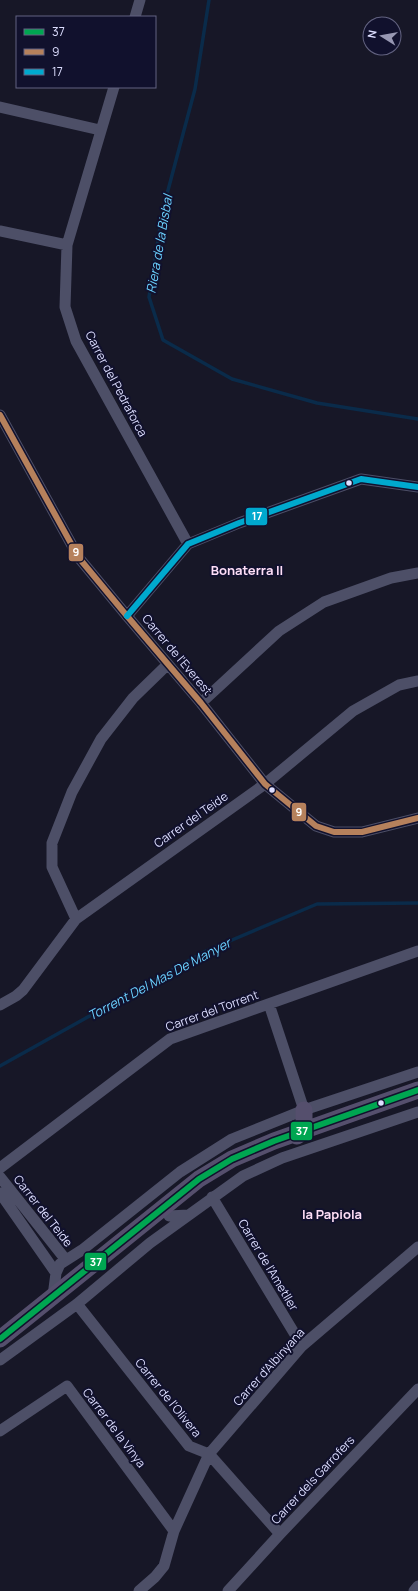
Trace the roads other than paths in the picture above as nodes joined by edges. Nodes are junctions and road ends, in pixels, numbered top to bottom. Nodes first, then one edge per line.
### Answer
1 (140, 0) edge
2 (135, 16) edge
3 (114, 88) edge
4 (0, 107) edge
5 (100, 130) junction
6 (0, 231) edge
7 (67, 245) junction
8 (0, 415) edge
9 (418, 487) edge
10 (188, 544) junction
11 (418, 573) edge
12 (127, 616) junction
13 (168, 664) junction
14 (418, 681) edge
15 (201, 703) junction
16 (265, 784) junction
17 (418, 818) edge
18 (76, 919) junction
19 (418, 951) edge
20 (269, 1004) junction
21 (0, 1005) edge
22 (418, 1072) edge
23 (418, 1090) edge
24 (418, 1101) edge
25 (304, 1110) junction
26 (418, 1112) edge
27 (304, 1130) junction
28 (0, 1171) edge
29 (214, 1189) junction
30 (0, 1193) edge
31 (189, 1215) junction
32 (169, 1216) junction
33 (126, 1245) junction
34 (418, 1247) edge
35 (82, 1250) junction
36 (66, 1260) junction
37 (56, 1273) junction
38 (73, 1280) junction
39 (53, 1296) junction
40 (77, 1304) junction
41 (0, 1339) edge
42 (302, 1346) junction
43 (0, 1351) edge
44 (0, 1360) edge
45 (418, 1389) edge
46 (0, 1431) edge
47 (209, 1454) junction
48 (174, 1531) junction
49 (280, 1534) junction
50 (418, 1586) edge
51 (139, 1591) edge
52 (229, 1591) edge
53 (414, 1591) edge

1 - 2 street
3 - 5 street, Carrer del Pedraforca
4 - 5 street
5 - 7 street, Carrer del Pedraforca
6 - 7 street
7 - 10 street, Carrer del Pedraforca
8 - 12 street, Carrer de l'Everest
9 - 10 street
10 - 12 street
11 - 15 street
12 - 13 street, Carrer de l'Everest
13 - 15 street, Carrer de l'Everest
13 - 18 street
14 - 16 street, Carrer del Teide
15 - 16 street, Carrer de l'Everest
16 - 17 street, Carrer de l'Everest
16 - 18 street, Carrer del Teide
18 - 21 street, Carrer del Teide
19 - 20 street, Carrer del Torrent
20 - 25 street
20 - 28 street, Carrer del Torrent
22 - 25 street
23 - 27 main road
24 - 29 main road
25 - 27 main road
25 - 35 street
26 - 29 street
27 - 29 main road
27 - 33 main road
28 - 36 street, Carrer del Teide
29 - 31 street
29 - 32 main road
29 - 42 street, Carrer de l'Ametller
30 - 37 street, Carrer del Teide
31 - 32 street
31 - 40 street
32 - 33 main road
33 - 35 street
33 - 38 main road
33 - 43 main road
34 - 42 street, Carrer d'Albinyana
35 - 36 street
36 - 37 street
37 - 38 street
37 - 39 street
38 - 39 main road
39 - 41 main road
40 - 44 street
40 - 47 street, Carrer de l'Olivera
42 - 47 street, Carrer d'Albinyana
45 - 49 street, Carrer dels Garrofers
46 - 48 street, Carrer de la Vinya
47 - 48 street, Carrer d'Albinyana
47 - 49 street, Carrer de l'Olivera
48 - 51 street, Carrer d'Albinyana
49 - 52 street, Carrer dels Garrofers
50 - 53 street

